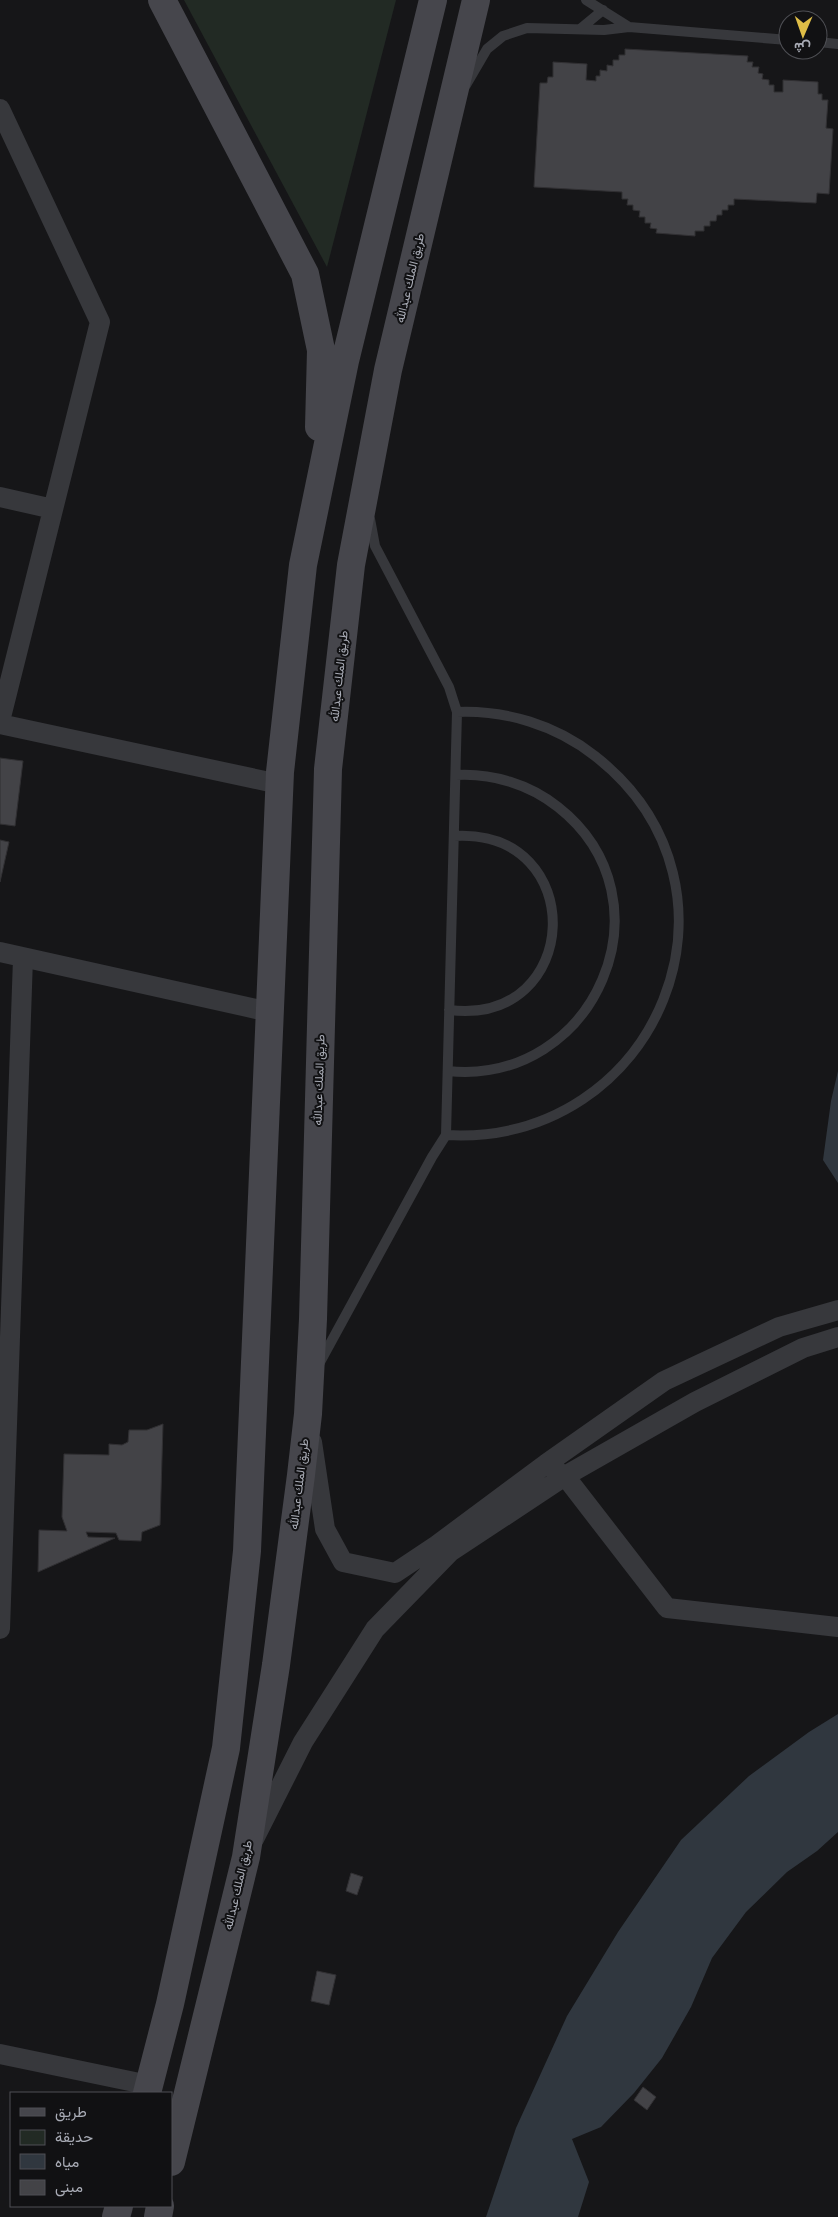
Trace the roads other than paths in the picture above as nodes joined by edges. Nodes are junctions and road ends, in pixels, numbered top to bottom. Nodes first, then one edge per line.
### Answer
1 (162, 0) edge
2 (433, 0) edge
3 (476, 0) edge
4 (586, 0) edge
5 (603, 10) junction
6 (629, 27) junction
7 (580, 29) junction
8 (778, 39) edge
9 (0, 109) edge
10 (447, 120) junction
11 (367, 479) junction
12 (318, 492) junction
13 (0, 496) edge
14 (53, 509) junction
15 (457, 712) junction
16 (0, 723) edge
17 (456, 775) junction
18 (279, 784) junction
19 (454, 836) junction
20 (0, 952) edge
21 (23, 958) junction
22 (449, 1010) junction
23 (270, 1012) junction
24 (448, 1071) junction
25 (446, 1135) junction
26 (8, 1167) edge
27 (838, 1310) edge
28 (838, 1337) edge
29 (310, 1380) junction
30 (308, 1414) junction
31 (546, 1464) junction
32 (556, 1482) junction
33 (838, 1627) edge
34 (0, 1629) edge
35 (246, 1857) junction
36 (0, 2054) edge
37 (148, 2089) edge
38 (172, 2158) edge

1 - 12 street
2 - 12 street
3 - 10 street, طريق الملك عبدالله
4 - 5 lane
5 - 6 lane
5 - 7 lane
6 - 7 lane
6 - 8 lane
7 - 10 lane
9 - 14 street
10 - 11 street, طريق الملك عبدالله
11 - 15 lane
11 - 29 street, طريق الملك عبدالله
12 - 18 street
13 - 14 street
14 - 16 street
15 - 17 lane
15 - 25 lane
16 - 18 street
17 - 19 lane
17 - 24 lane
18 - 23 street
19 - 22 lane
19 - 22 lane
20 - 21 street
21 - 23 street
21 - 26 street
22 - 24 lane
23 - 37 street
24 - 25 lane
25 - 29 lane
26 - 34 street
27 - 31 street
28 - 32 street
29 - 30 street, طريق الملك عبدالله
30 - 31 street
30 - 35 street, طريق الملك عبدالله
31 - 32 street
32 - 33 street
32 - 35 street
35 - 38 street, طريق الملك عبدالله
36 - 37 street

